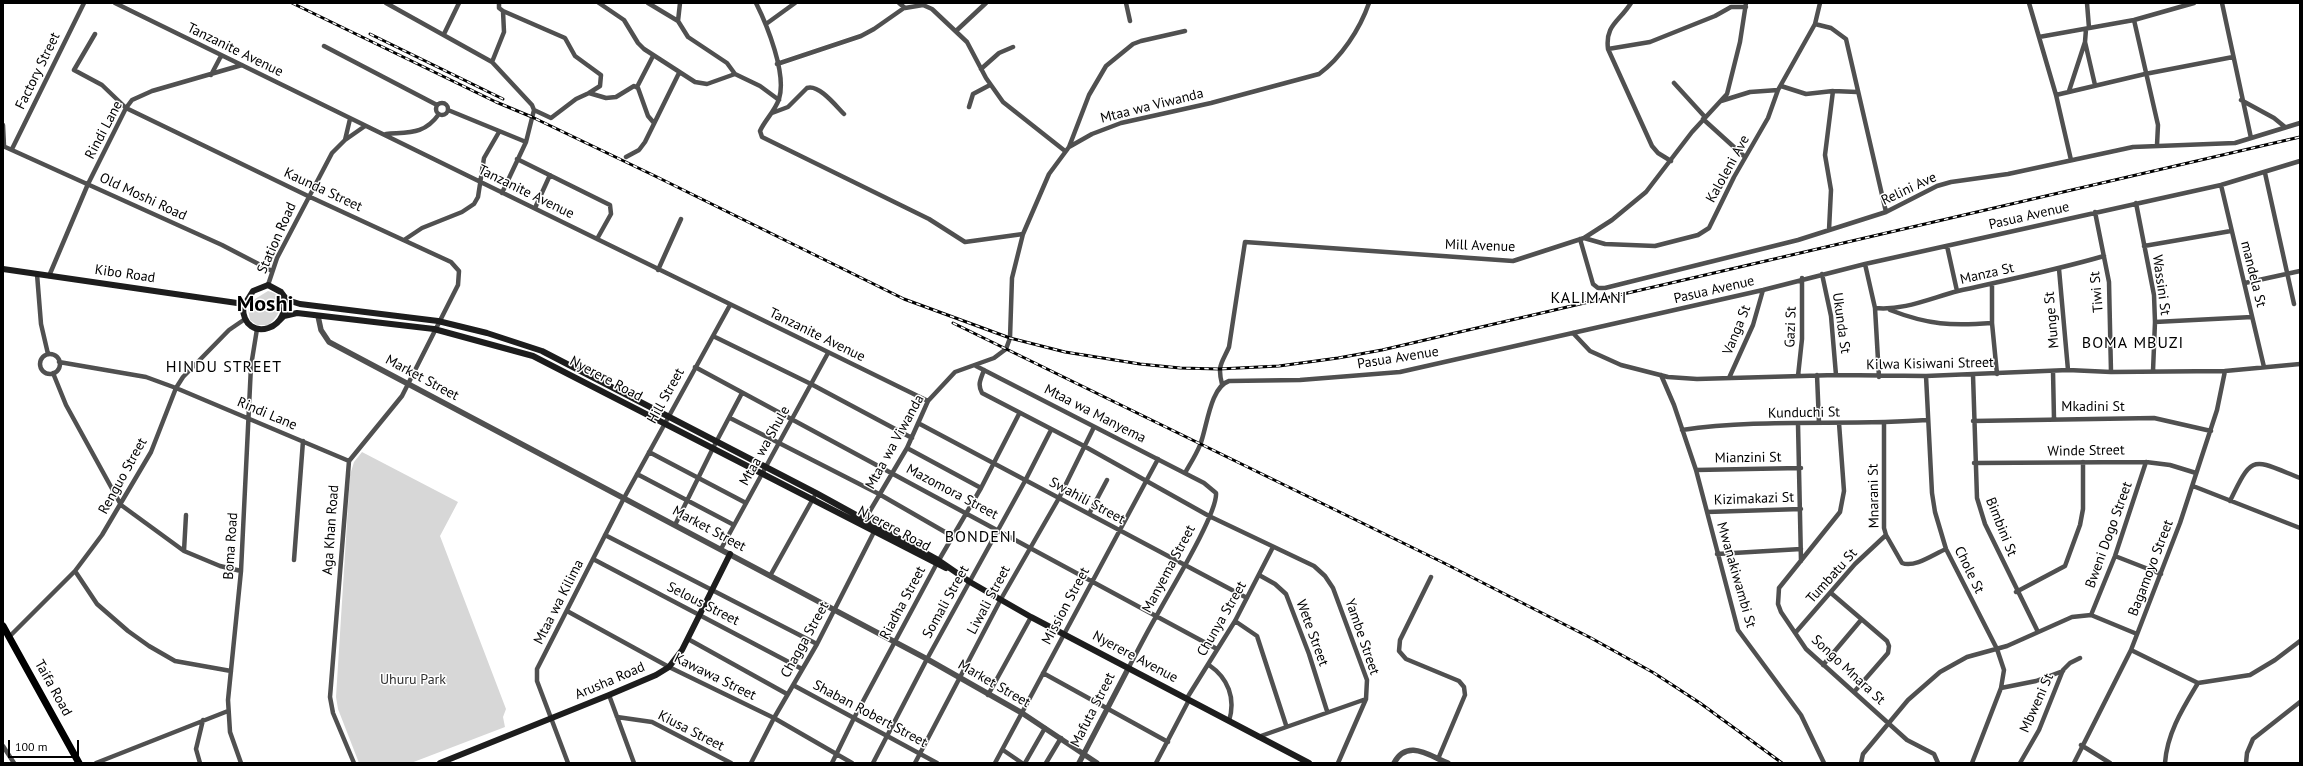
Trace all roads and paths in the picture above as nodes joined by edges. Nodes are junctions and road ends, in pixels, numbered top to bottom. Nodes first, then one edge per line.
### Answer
1 (84, 3) edge
2 (115, 3) edge
3 (386, 3) edge
4 (460, 3) edge
5 (499, 3) edge
6 (599, 3) edge
7 (648, 3) edge
8 (680, 3) edge
9 (756, 3) edge
10 (795, 3) edge
11 (899, 3) edge
12 (986, 3) edge
13 (1126, 3) edge
14 (1369, 3) edge
15 (1631, 3) edge
16 (1820, 3) edge
17 (2029, 3) edge
18 (2087, 3) edge
19 (2167, 3) edge
20 (2194, 3) edge
21 (2222, 3) edge
22 (1747, 5) edge
23 (904, 8) junction
24 (2168, 10) junction
25 (503, 11) junction
26 (2134, 20) junction
27 (678, 21) junction
28 (1130, 21) dead end
29 (766, 24) junction
30 (1815, 24) junction
31 (2088, 29) junction
32 (956, 31) junction
33 (1185, 31) dead end
34 (95, 34) dead end
35 (444, 34) junction
36 (2039, 37) junction
37 (2085, 42) junction
38 (324, 46) dead end
39 (1013, 47) dead end
40 (1608, 49) junction
41 (221, 56) junction
42 (653, 56) junction
43 (2233, 57) junction
44 (492, 62) junction
45 (777, 64) junction
46 (242, 65) junction
47 (981, 69) junction
48 (679, 73) junction
49 (736, 74) junction
50 (2145, 74) junction
51 (211, 75) junction
52 (1674, 83) dead end
53 (990, 85) junction
54 (2095, 85) junction
55 (637, 87) junction
56 (1780, 88) junction
57 (1833, 90) junction
58 (2069, 91) junction
59 (1857, 92) junction
60 (589, 94) junction
61 (2056, 95) junction
62 (779, 100) junction
63 (2241, 100) junction
64 (1721, 101) junction
65 (437, 105) junction
66 (126, 108) junction
67 (969, 108) dead end
68 (448, 110) junction
69 (534, 110) junction
70 (772, 113) junction
71 (439, 114) junction
72 (844, 114) dead end
73 (1704, 118) junction
74 (350, 119) junction
75 (2300, 123) edge
76 (654, 124) junction
77 (3, 126) edge
78 (366, 126) junction
79 (2286, 127) junction
80 (499, 132) junction
81 (384, 134) junction
82 (2251, 138) junction
83 (345, 140) junction
84 (526, 142) junction
85 (2157, 145) junction
86 (4, 146) edge
87 (12, 149) junction
88 (1067, 149) junction
89 (626, 157) dead end
90 (1745, 157) junction
91 (517, 159) junction
92 (2071, 160) junction
93 (1671, 161) junction
94 (2300, 161) edge
95 (2265, 173) junction
96 (550, 175) junction
97 (479, 182) junction
98 (88, 184) junction
99 (2221, 185) junction
100 (502, 193) junction
101 (308, 196) junction
102 (2136, 202) junction
103 (535, 208) junction
104 (1886, 212) junction
105 (2095, 212) junction
106 (681, 219) dead end
107 (1829, 230) junction
108 (2231, 231) junction
109 (1023, 234) junction
110 (597, 239) junction
111 (1582, 239) junction
112 (404, 240) junction
113 (1947, 246) junction
114 (2144, 246) junction
115 (2104, 256) junction
116 (1865, 264) junction
117 (3, 269) edge
118 (2059, 269) junction
119 (658, 270) junction
120 (272, 271) junction
121 (2300, 271) edge
122 (2288, 273) junction
123 (37, 274) junction
124 (1822, 274) junction
125 (49, 276) junction
126 (1802, 278) junction
127 (2245, 283) junction
128 (1992, 284) junction
129 (268, 285) junction
130 (1763, 290) junction
131 (1957, 291) junction
132 (281, 292) junction
133 (244, 304) junction
134 (2294, 304) dead end
135 (730, 305) junction
136 (1875, 308) junction
137 (1890, 309) junction
138 (318, 316) junction
139 (2252, 317) junction
140 (245, 319) junction
141 (438, 321) junction
142 (279, 322) junction
143 (2155, 322) junction
144 (1992, 323) junction
145 (257, 329) junction
146 (434, 329) junction
147 (1573, 333) junction
148 (713, 336) junction
149 (828, 353) junction
150 (48, 354) junction
151 (59, 362) junction
152 (2300, 364) edge
153 (976, 366) junction
154 (695, 367) junction
155 (2264, 367) junction
156 (984, 370) junction
157 (2068, 370) junction
158 (2053, 371) junction
159 (2153, 371) junction
160 (2225, 371) junction
161 (2111, 372) junction
162 (53, 373) junction
163 (1998, 374) junction
164 (1660, 375) junction
165 (1817, 375) junction
166 (1836, 375) junction
167 (1973, 375) junction
168 (1798, 376) junction
169 (1926, 376) junction
170 (1879, 377) junction
171 (1729, 378) junction
172 (811, 384) junction
173 (1222, 384) junction
174 (408, 385) junction
175 (176, 388) junction
176 (742, 393) junction
177 (928, 401) junction
178 (1019, 414) junction
179 (667, 416) junction
180 (250, 418) junction
181 (730, 418) junction
182 (2054, 419) junction
183 (792, 420) junction
184 (1927, 420) junction
185 (1973, 421) junction
186 (663, 423) junction
187 (918, 423) junction
188 (1819, 423) junction
189 (1839, 423) junction
190 (1798, 424) junction
191 (1884, 424) junction
192 (1094, 426) junction
193 (1050, 430) junction
194 (1682, 430) junction
195 (2211, 431) junction
196 (912, 438) junction
197 (303, 441) junction
198 (779, 443) junction
199 (714, 445) junction
200 (1084, 446) junction
201 (907, 448) junction
202 (649, 452) junction
203 (1158, 459) junction
204 (349, 461) junction
205 (2083, 462) junction
206 (2146, 462) junction
207 (1974, 463) junction
208 (994, 464) junction
209 (766, 467) junction
210 (1801, 468) junction
211 (1696, 470) junction
212 (892, 473) junction
213 (1185, 473) junction
214 (2196, 473) junction
215 (637, 474) junction
216 (762, 474) junction
217 (698, 478) junction
218 (2300, 478) edge
219 (1107, 480) dead end
220 (1025, 481) junction
221 (1146, 482) junction
222 (1204, 483) joint
223 (2193, 486) junction
224 (981, 488) junction
225 (816, 493) junction
226 (879, 494) junction
227 (624, 498) junction
228 (1059, 498) junction
229 (812, 499) junction
230 (686, 501) junction
231 (2230, 501) junction
232 (746, 503) junction
233 (121, 505) junction
234 (1801, 509) junction
235 (1707, 512) junction
236 (966, 514) junction
237 (1089, 514) junction
238 (186, 515) dead end
239 (1209, 516) junction
240 (863, 523) junction
241 (675, 525) junction
242 (734, 525) junction
243 (2300, 528) edge
244 (876, 529) junction
245 (999, 529) junction
246 (1120, 531) junction
247 (605, 535) junction
248 (1886, 535) junction
249 (952, 536) junction
250 (1031, 547) junction
251 (1273, 547) junction
252 (1801, 549) junction
253 (1946, 549) junction
254 (721, 550) junction
255 (184, 551) junction
256 (730, 554) junction
257 (1718, 554) junction
258 (2115, 556) junction
259 (593, 559) junction
260 (294, 560) dead end
261 (1801, 561) junction
262 (937, 562) junction
263 (1185, 566) junction
264 (951, 570) joint
265 (75, 571) junction
266 (241, 571) junction
267 (2161, 574) junction
268 (770, 576) junction
269 (1259, 576) junction
270 (1431, 577) dead end
271 (1091, 581) junction
272 (970, 582) junction
273 (713, 589) junction
274 (2016, 592) junction
275 (1831, 593) junction
276 (1248, 598) junction
277 (1001, 599) junction
278 (567, 612) junction
279 (834, 612) junction
280 (701, 614) junction
281 (2091, 615) junction
282 (1156, 616) junction
283 (1031, 617) junction
284 (1862, 620) junction
285 (1235, 621) junction
286 (3, 626) edge
287 (1796, 632) junction
288 (2038, 632) junction
289 (1063, 634) junction
290 (2137, 634) junction
291 (9, 637) junction
292 (688, 638) junction
293 (2300, 641) edge
294 (895, 642) junction
295 (817, 644) junction
296 (1217, 649) junction
297 (1997, 649) junction
298 (2131, 650) junction
299 (2080, 658) dead end
300 (927, 659) junction
301 (1209, 665) junction
302 (1823, 665) junction
303 (669, 667) junction
304 (1129, 667) junction
305 (802, 669) junction
306 (2063, 670) junction
307 (230, 671) junction
308 (1043, 673) junction
309 (961, 678) junction
310 (2198, 683) junction
311 (793, 685) junction
312 (2001, 688) junction
313 (1854, 692) junction
314 (788, 694) junction
315 (609, 695) junction
316 (988, 695) junction
317 (1366, 698) junction
318 (1188, 699) junction
319 (2300, 702) edge
320 (1108, 708) junction
321 (228, 711) junction
322 (1327, 711) junction
323 (1022, 713) junction
324 (617, 717) junction
325 (774, 718) junction
326 (854, 718) junction
327 (550, 719) junction
328 (203, 720) junction
329 (1228, 721) junction
330 (1888, 723) junction
331 (1286, 725) junction
332 (1045, 728) junction
333 (887, 736) junction
334 (1258, 737) junction
335 (1061, 738) junction
336 (1168, 742) junction
337 (3, 746) edge
338 (2081, 746) junction
339 (1003, 750) junction
340 (920, 754) junction
341 (837, 755) junction
342 (1084, 755) junction
343 (1438, 759) junction
344 (14, 763) edge
345 (79, 763) edge
346 (96, 763) edge
347 (200, 763) edge
348 (241, 763) edge
349 (354, 763) edge
350 (440, 763) edge
351 (568, 763) edge
352 (634, 763) edge
353 (731, 763) edge
354 (751, 763) edge
355 (832, 763) edge
356 (852, 763) edge
357 (873, 763) edge
358 (916, 763) edge
359 (937, 763) edge
360 (995, 763) edge
361 (1023, 763) edge
362 (1046, 763) edge
363 (1079, 763) edge
364 (1097, 763) edge
365 (1156, 763) edge
366 (1309, 763) edge
367 (1338, 763) edge
368 (1394, 763) edge
369 (1448, 763) edge
370 (1824, 763) edge
371 (1861, 763) edge
372 (1938, 763) edge
373 (1972, 763) edge
374 (2020, 763) edge
375 (2074, 763) edge
376 (2110, 763) edge
377 (2164, 763) edge
378 (2246, 763) edge

1 - 87 street, Factory Street
2 - 41 street, Tanzanite Avenue
3 - 35 street
4 - 35 street
5 - 25 street
6 - 42 street
7 - 27 street
8 - 27 street
9 - 29 street
10 - 29 street
11 - 23 street
12 - 32 street
13 - 28 street
14 - 88 street, Mtaa wa Viwanda
15 - 40 street
16 - 30 street, Kaloleni Ave
17 - 36 street
18 - 31 street
19 - 24 street
20 - 24 street
21 - 43 street
22 - 40 street
22 - 64 street, Mill Avenue
23 - 32 street
23 - 45 street
24 - 26 street
25 - 44 street
25 - 60 street
26 - 31 street
26 - 50 street
27 - 49 street
29 - 45 street
30 - 56 street, Kaloleni Ave
30 - 59 street
31 - 36 street
31 - 37 street
32 - 47 street
33 - 88 street
34 - 66 street, Kaunda Street
35 - 44 street
36 - 61 street
37 - 54 street
37 - 58 street
38 - 65 street
39 - 47 street
40 - 93 street
41 - 46 street, Tanzanite Avenue
41 - 51 street
42 - 48 street
42 - 55 street
43 - 50 street
43 - 63 street
44 - 69 street
45 - 62 street
46 - 51 street, Rindi Lane
46 - 74 street, Tanzanite Avenue
47 - 53 street
48 - 49 street
48 - 76 street
49 - 62 street
50 - 54 street
50 - 85 street
51 - 66 street, Rindi Lane
52 - 73 street
53 - 67 street
53 - 88 street
54 - 58 street
55 - 60 street
55 - 76 street
56 - 57 street
56 - 64 street
56 - 90 street, Kaloleni Ave
57 - 59 street
57 - 107 street
58 - 61 street
59 - 104 street
60 - 69 street
61 - 92 street
62 - 70 street
63 - 79 street
63 - 82 street
64 - 73 street, Mill Avenue
65 - 68 street
65 - 71 street
66 - 98 street, Rindi Lane
66 - 101 street, Kaunda Street
68 - 71 street
68 - 80 street
69 - 84 street
70 - 72 street
70 - 109 street
71 - 81 street
73 - 90 street
73 - 93 street, Mill Avenue
74 - 78 street, Tanzanite Avenue
74 - 83 street
75 - 79 street, Relini Ave
76 - 89 street
77 - 86 street
78 - 81 street, Tanzanite Avenue
78 - 83 street, Station Road
79 - 82 street, Relini Ave
80 - 84 street
80 - 97 street
81 - 97 street, Tanzanite Avenue
82 - 85 street, Relini Ave
83 - 101 street, Station Road
84 - 91 street
85 - 92 street, Relini Ave
86 - 87 street, Old Moshi Road
87 - 98 street, Old Moshi Road
88 - 109 street, Mtaa wa Viwanda
90 - 111 street, Kaloleni Ave
91 - 96 street
91 - 100 street
92 - 104 street, Relini Ave
93 - 111 street, Mill Avenue
94 - 95 street, Pasua Avenue
95 - 99 street, Pasua Avenue
95 - 122 street
96 - 103 street
96 - 110 street
97 - 100 street, Tanzanite Avenue
97 - 112 street
98 - 120 street, Old Moshi Road
98 - 125 street, Rindi Lane
99 - 102 street, Pasua Avenue
99 - 108 street, mandela St
100 - 103 street, Tanzanite Avenue
101 - 112 street, Kaunda Street
101 - 120 street, Station Road
102 - 105 street, Pasua Avenue
102 - 114 street, Wassini St
103 - 110 street, Tanzanite Avenue
104 - 107 street, Relini Ave
105 - 113 street, Pasua Avenue
105 - 115 street, Tiwi St
106 - 119 street
107 - 111 street, Relini Ave
108 - 114 street
108 - 127 street, mandela St
109 - 153 street, Mtaa wa Viwanda
110 - 119 street, Tanzanite Avenue
111 - 173 street, Mill Avenue
112 - 141 street, Kaunda Street
113 - 116 street, Pasua Avenue
113 - 131 street
114 - 143 street, Wassini St
115 - 118 street, Manza St
115 - 161 street, Tiwi St
116 - 124 street, Pasua Avenue
116 - 136 street
117 - 123 main road, Kibo Road
118 - 128 street, Manza St
118 - 157 street, Munge St
119 - 135 street, Tanzanite Avenue
120 - 129 street, Station Road
121 - 122 street
122 - 127 street
122 - 134 street
123 - 125 main road, Kibo Road
123 - 150 street
124 - 126 street, Pasua Avenue
124 - 166 street, Ukunda St
125 - 133 main road, Kibo Road
126 - 130 street, Pasua Avenue
126 - 168 street, Gazi St
127 - 139 street, mandela St
128 - 131 street, Manza St
128 - 144 street
129 - 132 main road
129 - 133 main road
130 - 147 street, Pasua Avenue
130 - 171 street, Vanga St
131 - 137 street, Manza St
132 - 141 main road, Nyerere Road
132 - 142 main road
133 - 140 main road
135 - 148 street, Hill Street
135 - 149 street, Tanzanite Avenue
136 - 137 street, Manza St
136 - 170 street
137 - 144 street
138 - 142 main road, Nyerere Road
138 - 146 main road, Nyerere Road
138 - 174 street, Market Street
139 - 143 street
139 - 155 street, mandela St
140 - 145 main road
140 - 175 street, Renguo Street
141 - 146 street
141 - 179 main road, Nyerere Road
142 - 145 main road
143 - 159 street, Wassini St
144 - 163 street
145 - 180 street, Boma Road
146 - 174 street
146 - 186 main road, Nyerere Road
147 - 164 street, Kilwa Kisiwani Street
147 - 173 street, Pasua Avenue
148 - 154 street, Hill Street
148 - 172 street
149 - 172 street, Mtaa wa Shule
149 - 177 street, Tanzanite Avenue
150 - 151 street
150 - 162 street
151 - 162 street
151 - 175 street, Rindi Lane
152 - 155 street, Kilwa Kisiwani Street
153 - 156 street, Mtaa wa Manyema
153 - 177 street, Mtaa wa Viwanda
154 - 176 street, Mazomora Street
154 - 179 street, Hill Street
155 - 160 street, Kilwa Kisiwani Street
156 - 178 street, Yambe Street
156 - 192 street, Mtaa wa Manyema
157 - 158 street, Kilwa Kisiwani Street
157 - 161 street, Kilwa Kisiwani Street
158 - 163 street, Kilwa Kisiwani Street
158 - 182 street
159 - 160 street, Kilwa Kisiwani Street
159 - 161 street, Kilwa Kisiwani Street
160 - 195 street, Bagamoyo Street
162 - 233 street
163 - 167 street, Kilwa Kisiwani Street
164 - 171 street, Kilwa Kisiwani Street
164 - 194 street, Mwanakiwambi St
165 - 166 street, Kilwa Kisiwani Street
165 - 168 street, Kilwa Kisiwani Street
165 - 188 street
166 - 170 street, Kilwa Kisiwani Street
167 - 169 street, Kilwa Kisiwani Street
167 - 185 street, Bimbini St
168 - 171 street, Kilwa Kisiwani Street
169 - 170 street, Kilwa Kisiwani Street
169 - 184 street, Chole St
172 - 183 street, Mtaa wa Shule
172 - 196 street
173 - 213 street
174 - 204 street
174 - 227 street, Market Street
175 - 180 street, Rindi Lane
175 - 233 street, Renguo Street
176 - 181 street
176 - 183 street, Mazomora Street
177 - 187 street, Mtaa wa Viwanda
178 - 193 street, Yambe Street
178 - 208 street, Riadha Street
179 - 186 street, Hill Street
179 - 199 main road, Nyerere Road
180 - 197 street, Rindi Lane
180 - 266 street, Boma Road
181 - 198 street
181 - 199 street
182 - 185 street, Mkadini St
182 - 195 street, Mkadini St
183 - 198 street, Mtaa wa Shule
183 - 212 street, Mazomora Street
184 - 191 street, Kunduchi St
184 - 253 street, Chole St
185 - 207 street, Bimbini St
186 - 199 main road, Nyerere Road
186 - 202 street, Hill Street
187 - 196 street, Mtaa wa Viwanda
187 - 208 street, Swahili Street
188 - 189 street, Kunduchi St
188 - 190 street, Kunduchi St
189 - 191 street, Kunduchi St
189 - 261 street, Songo Mnara St
190 - 194 street, Kunduchi St
190 - 210 street
191 - 248 street, Mnarani St
192 - 200 street, Liwali Street
192 - 203 street, Mtaa wa Manyema
193 - 200 street, Yambe Street
193 - 220 street, Somali Street
194 - 211 street, Mwanakiwambi St
195 - 214 street, Bagamoyo Street
196 - 201 street, Mtaa wa Viwanda
197 - 204 street, Rindi Lane
197 - 260 street
198 - 209 street, Mtaa wa Shule
198 - 226 street
199 - 209 main road, Nyerere Road
199 - 216 main road, Nyerere Road
199 - 217 street
200 - 221 street, Yambe Street
200 - 228 street, Liwali Street
201 - 212 street, Mtaa wa Viwanda
201 - 224 street
202 - 215 street, Hill Street
202 - 217 street
203 - 213 street, Mtaa wa Manyema
203 - 221 street, Mission Street
204 - 349 street, Aga Khan Road
205 - 206 street, Winde Street
205 - 207 street, Winde Street
205 - 274 street
206 - 214 street, Winde Street
206 - 258 street, Bweni Dogo Street
207 - 274 street, Bimbini St
208 - 220 street, Swahili Street
208 - 224 street, Riadha Street
209 - 216 street, Mtaa wa Shule
209 - 225 main road, Nyerere Road
210 - 211 street, Mianzini St
210 - 234 street
211 - 235 street, Mwanakiwambi St
212 - 226 street, Mtaa wa Viwanda
212 - 236 street, Mazomora Street
213 - 222 street, Mtaa wa Manyema
214 - 223 street, Bagamoyo Street
215 - 227 street, Hill Street
215 - 230 street
216 - 229 main road, Nyerere Road
216 - 232 street, Mtaa wa Shule
217 - 230 street
217 - 232 street
218 - 231 street
219 - 237 street
220 - 228 street, Swahili Street
220 - 245 street, Somali Street
221 - 239 street, Yambe Street
221 - 246 street, Mission Street
222 - 239 street, Manyema Street
223 - 231 street
223 - 267 street, Bagamoyo Street
224 - 236 street, Riadha Street
225 - 229 street
225 - 240 main road, Nyerere Road
226 - 240 street, Mtaa wa Viwanda
226 - 249 street
227 - 241 street, Market Street
227 - 247 street, Mtaa wa Kilima
228 - 237 street, Swahili Street
228 - 250 street, Liwali Street
229 - 240 main road, Nyerere Road
229 - 268 street
230 - 241 street
230 - 242 street
231 - 243 street
232 - 242 street, Mtaa wa Shule
233 - 255 street
233 - 265 street, Renguo Street
234 - 235 street, Kizimakazi St
234 - 252 street
235 - 257 street, Mwanakiwambi St
236 - 245 street, Mazomora Street
236 - 249 street, Riadha Street
237 - 246 street, Swahili Street
238 - 255 street
239 - 251 street, Yambe Street
239 - 263 street, Manyema Street
240 - 244 main road, Nyerere Road
241 - 254 street, Market Street
242 - 254 street, Mtaa wa Shule
244 - 262 main road, Nyerere Road
244 - 279 street, Chagga Street
245 - 250 street, Mazomora Street
245 - 272 street, Somali Street
246 - 263 street, Swahili Street
246 - 271 street, Mission Street
247 - 259 street, Mtaa wa Kilima
247 - 273 street
248 - 253 street, Mnarani St
248 - 275 street, Tumbatu St
249 - 262 street, Riadha Street
250 - 271 street, Mazomora Street
250 - 277 street, Liwali Street
251 - 269 street, Chunya Street
251 - 317 street, Yambe Street
252 - 257 street
252 - 261 street
253 - 297 street, Chole St
254 - 256 street, Market Street
255 - 266 street
256 - 268 street, Market Street
256 - 273 main road, Arusha Road
257 - 370 street, Mwanakiwambi St
258 - 267 street
258 - 281 street, Bweni Dogo Street
259 - 278 street, Mtaa wa Kilima
259 - 280 street, Selous Street
261 - 287 street, Songo Mnara St
262 - 264 main road, Nyerere Road
262 - 294 street, Riadha Street
263 - 276 street, Swahili Street
263 - 282 street, Manyema Street
264 - 272 main road, Nyerere Avenue
265 - 291 street, Renguo Street
265 - 307 street
266 - 307 street, Boma Road
267 - 290 street, Bagamoyo Street
268 - 279 street, Market Street
269 - 276 street, Chunya Street
269 - 322 street, Wete Street
270 - 343 street
271 - 282 street, Mazomora Street
271 - 289 street, Mission Street
272 - 277 main road, Nyerere Avenue
272 - 300 street, Somali Street
273 - 280 main road, Arusha Road
273 - 295 street
274 - 288 street, Bimbini St
275 - 284 street
275 - 287 street, Tumbatu St
276 - 285 street, Chunya Street
277 - 283 main road, Nyerere Avenue
277 - 309 street, Liwali Street
278 - 303 street, Kawawa Street
278 - 327 street, Mtaa wa Kilima
279 - 294 street, Market Street
279 - 295 street, Chagga Street
280 - 292 main road, Arusha Road
280 - 305 street, Selous Street
281 - 288 street
281 - 290 street
282 - 296 street, Mazomora Street
282 - 304 street, Manyema Street
283 - 289 main road, Nyerere Avenue
283 - 316 street
284 - 302 street
284 - 313 street
285 - 296 street, Chunya Street
285 - 331 street
286 - 291 highway, Taifa Road
287 - 302 street, Songo Mnara St
288 - 297 street
289 - 304 main road, Nyerere Avenue
289 - 308 street, Mission Street
290 - 298 street, Bagamoyo Street
291 - 345 highway, Taifa Road
292 - 303 main road, Arusha Road
292 - 314 street
293 - 310 street
294 - 300 street, Market Street
294 - 326 street, Riadha Street
295 - 305 street, Chagga Street
296 - 301 street, Chunya Street
297 - 312 street, Chole St
297 - 330 street
298 - 310 street
298 - 338 street, Bagamoyo Street
299 - 306 street, Mbweni St
300 - 309 street, Market Street
300 - 333 street, Somali Street
301 - 318 street, Chunya Street
301 - 329 street
302 - 313 street, Songo Mnara St
303 - 315 main road, Arusha Road
303 - 325 street, Kawawa Street
304 - 318 main road, Nyerere Avenue
304 - 320 street, Mafuta Street
305 - 311 street, Chagga Street
306 - 312 street
306 - 374 street, Mbweni St
307 - 321 street, Boma Road
308 - 320 street
308 - 323 street, Mission Street
309 - 316 street, Market Street
309 - 340 street, Liwali Street
310 - 377 street
311 - 314 street, Chagga Street
311 - 326 street, Shaban Robert Street
312 - 373 street, Chole St
313 - 330 street, Songo Mnara St
314 - 325 street, Chagga Street
315 - 324 street
315 - 327 main road, Arusha Road
316 - 323 street, Market Street
317 - 322 street
317 - 367 street, Yambe Street
318 - 329 main road, Nyerere Avenue
318 - 336 street, Chunya Street
319 - 378 street
320 - 336 street
320 - 342 street, Mafuta Street
321 - 328 street
321 - 348 street, Boma Road
322 - 331 street
323 - 332 street, Market Street
323 - 339 street, Mission Street
324 - 352 street
324 - 353 street, Kiusa Street
325 - 341 street, Kawawa Street
325 - 354 street, Chagga Street
326 - 333 street, Shaban Robert Street
326 - 341 street, Riadha Street
327 - 350 main road, Arusha Road
327 - 351 street, Mtaa wa Kilima
328 - 346 street
328 - 347 street
329 - 334 main road, Nyerere Avenue
330 - 371 street
330 - 372 street, Songo Mnara St
331 - 334 street
332 - 335 street, Market Street
332 - 361 street
333 - 340 street, Shaban Robert Street
333 - 357 street, Somali Street
334 - 366 main road, Nyerere Avenue
335 - 342 street, Market Street
335 - 362 street
336 - 365 street, Chunya Street
337 - 344 street
338 - 375 street, Bagamoyo Street
338 - 376 street
339 - 360 street, Mission Street
339 - 361 street
340 - 358 street, Liwali Street
340 - 359 street, Shaban Robert Street
341 - 355 street, Riadha Street
341 - 356 street, Kawawa Street
342 - 363 street, Mafuta Street
342 - 364 street, Market Street
343 - 368 street
343 - 369 street

